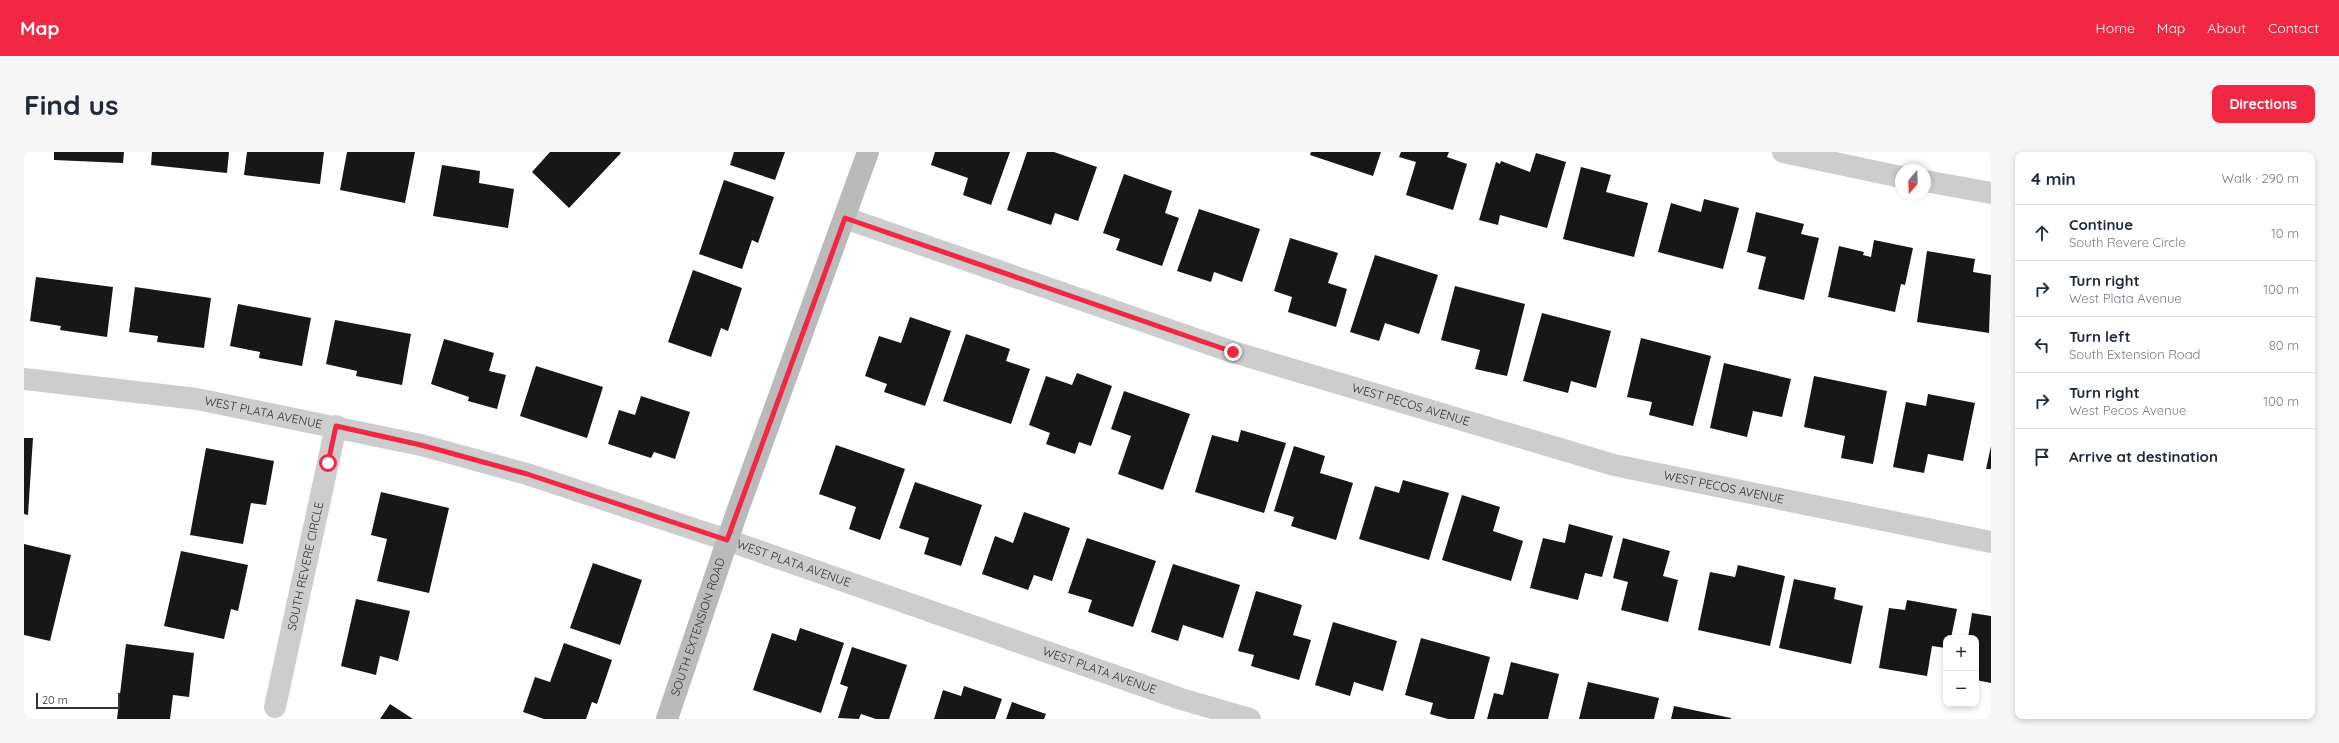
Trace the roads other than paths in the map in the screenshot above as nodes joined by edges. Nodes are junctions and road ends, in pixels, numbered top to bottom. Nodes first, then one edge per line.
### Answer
1 (868, 152) edge
2 (1783, 152) edge
3 (1895, 176) edge
4 (1931, 182) edge
5 (1991, 193) edge
6 (845, 218) junction
7 (24, 379) edge
8 (336, 426) junction
9 (727, 540) junction
10 (1991, 542) edge
11 (274, 707) dead end
12 (667, 719) edge
13 (1250, 719) edge

1 - 6 street, SOUTH EXTENSION ROAD
2 - 3 street
4 - 5 street
6 - 9 street, SOUTH EXTENSION ROAD
6 - 10 street, WEST PECOS AVENUE
7 - 8 street, WEST PLATA AVENUE
8 - 9 street, WEST PLATA AVENUE
8 - 11 street, SOUTH REVERE CIRCLE
9 - 12 street, SOUTH EXTENSION ROAD
9 - 13 street, WEST PLATA AVENUE

